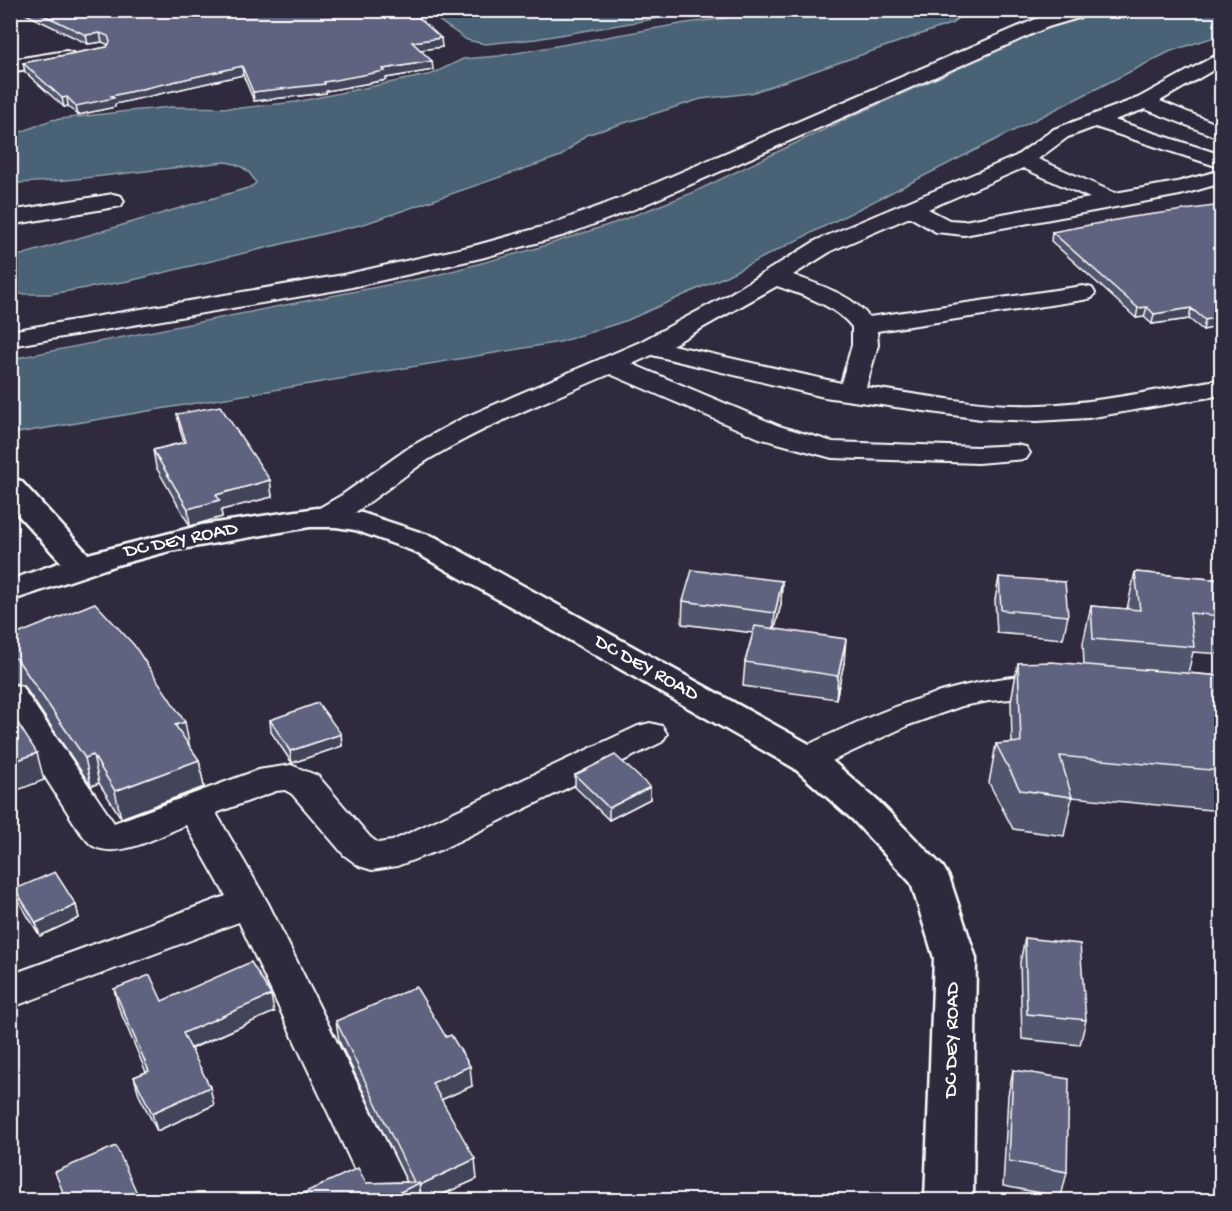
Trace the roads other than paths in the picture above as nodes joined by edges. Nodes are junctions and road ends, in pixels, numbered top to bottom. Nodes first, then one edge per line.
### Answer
1 (1086, 10) edge
2 (80, 54) edge
3 (1221, 57) edge
4 (10, 66) edge
5 (1145, 102) junction
6 (1096, 121) junction
7 (1221, 133) edge
8 (1023, 160) junction
9 (1221, 162) edge
10 (1221, 176) edge
11 (1112, 200) junction
12 (113, 201) dead end
13 (911, 209) junction
14 (10, 218) edge
15 (774, 276) junction
16 (1083, 293) dead end
17 (864, 325) junction
18 (10, 339) edge
19 (649, 347) junction
20 (610, 364) junction
21 (1221, 387) edge
22 (851, 393) junction
23 (1016, 453) dead end
24 (10, 487) edge
25 (324, 517) junction
26 (81, 564) junction
27 (10, 591) edge
28 (1092, 691) edge
29 (10, 695) edge
30 (650, 734) dead end
31 (807, 759) junction
32 (195, 808) junction
33 (249, 903) junction
34 (10, 992) edge
35 (392, 1200) edge
36 (949, 1200) edge

1 - 18 street
2 - 4 street
3 - 5 street
5 - 6 street
5 - 7 street
6 - 8 street
6 - 9 street
8 - 11 street
8 - 13 street
10 - 11 street
11 - 13 street
12 - 14 street
13 - 15 street
15 - 17 street
15 - 19 street
16 - 17 street
17 - 22 street
19 - 20 street
19 - 22 street
20 - 23 street
20 - 25 street
21 - 22 street
24 - 26 street
25 - 26 street, DC DEY ROAD
25 - 31 street, DC DEY ROAD
26 - 27 street, DC DEY ROAD
28 - 31 street
29 - 32 street
30 - 32 street
31 - 36 street, DC DEY ROAD
32 - 33 street
33 - 34 street
33 - 35 street

